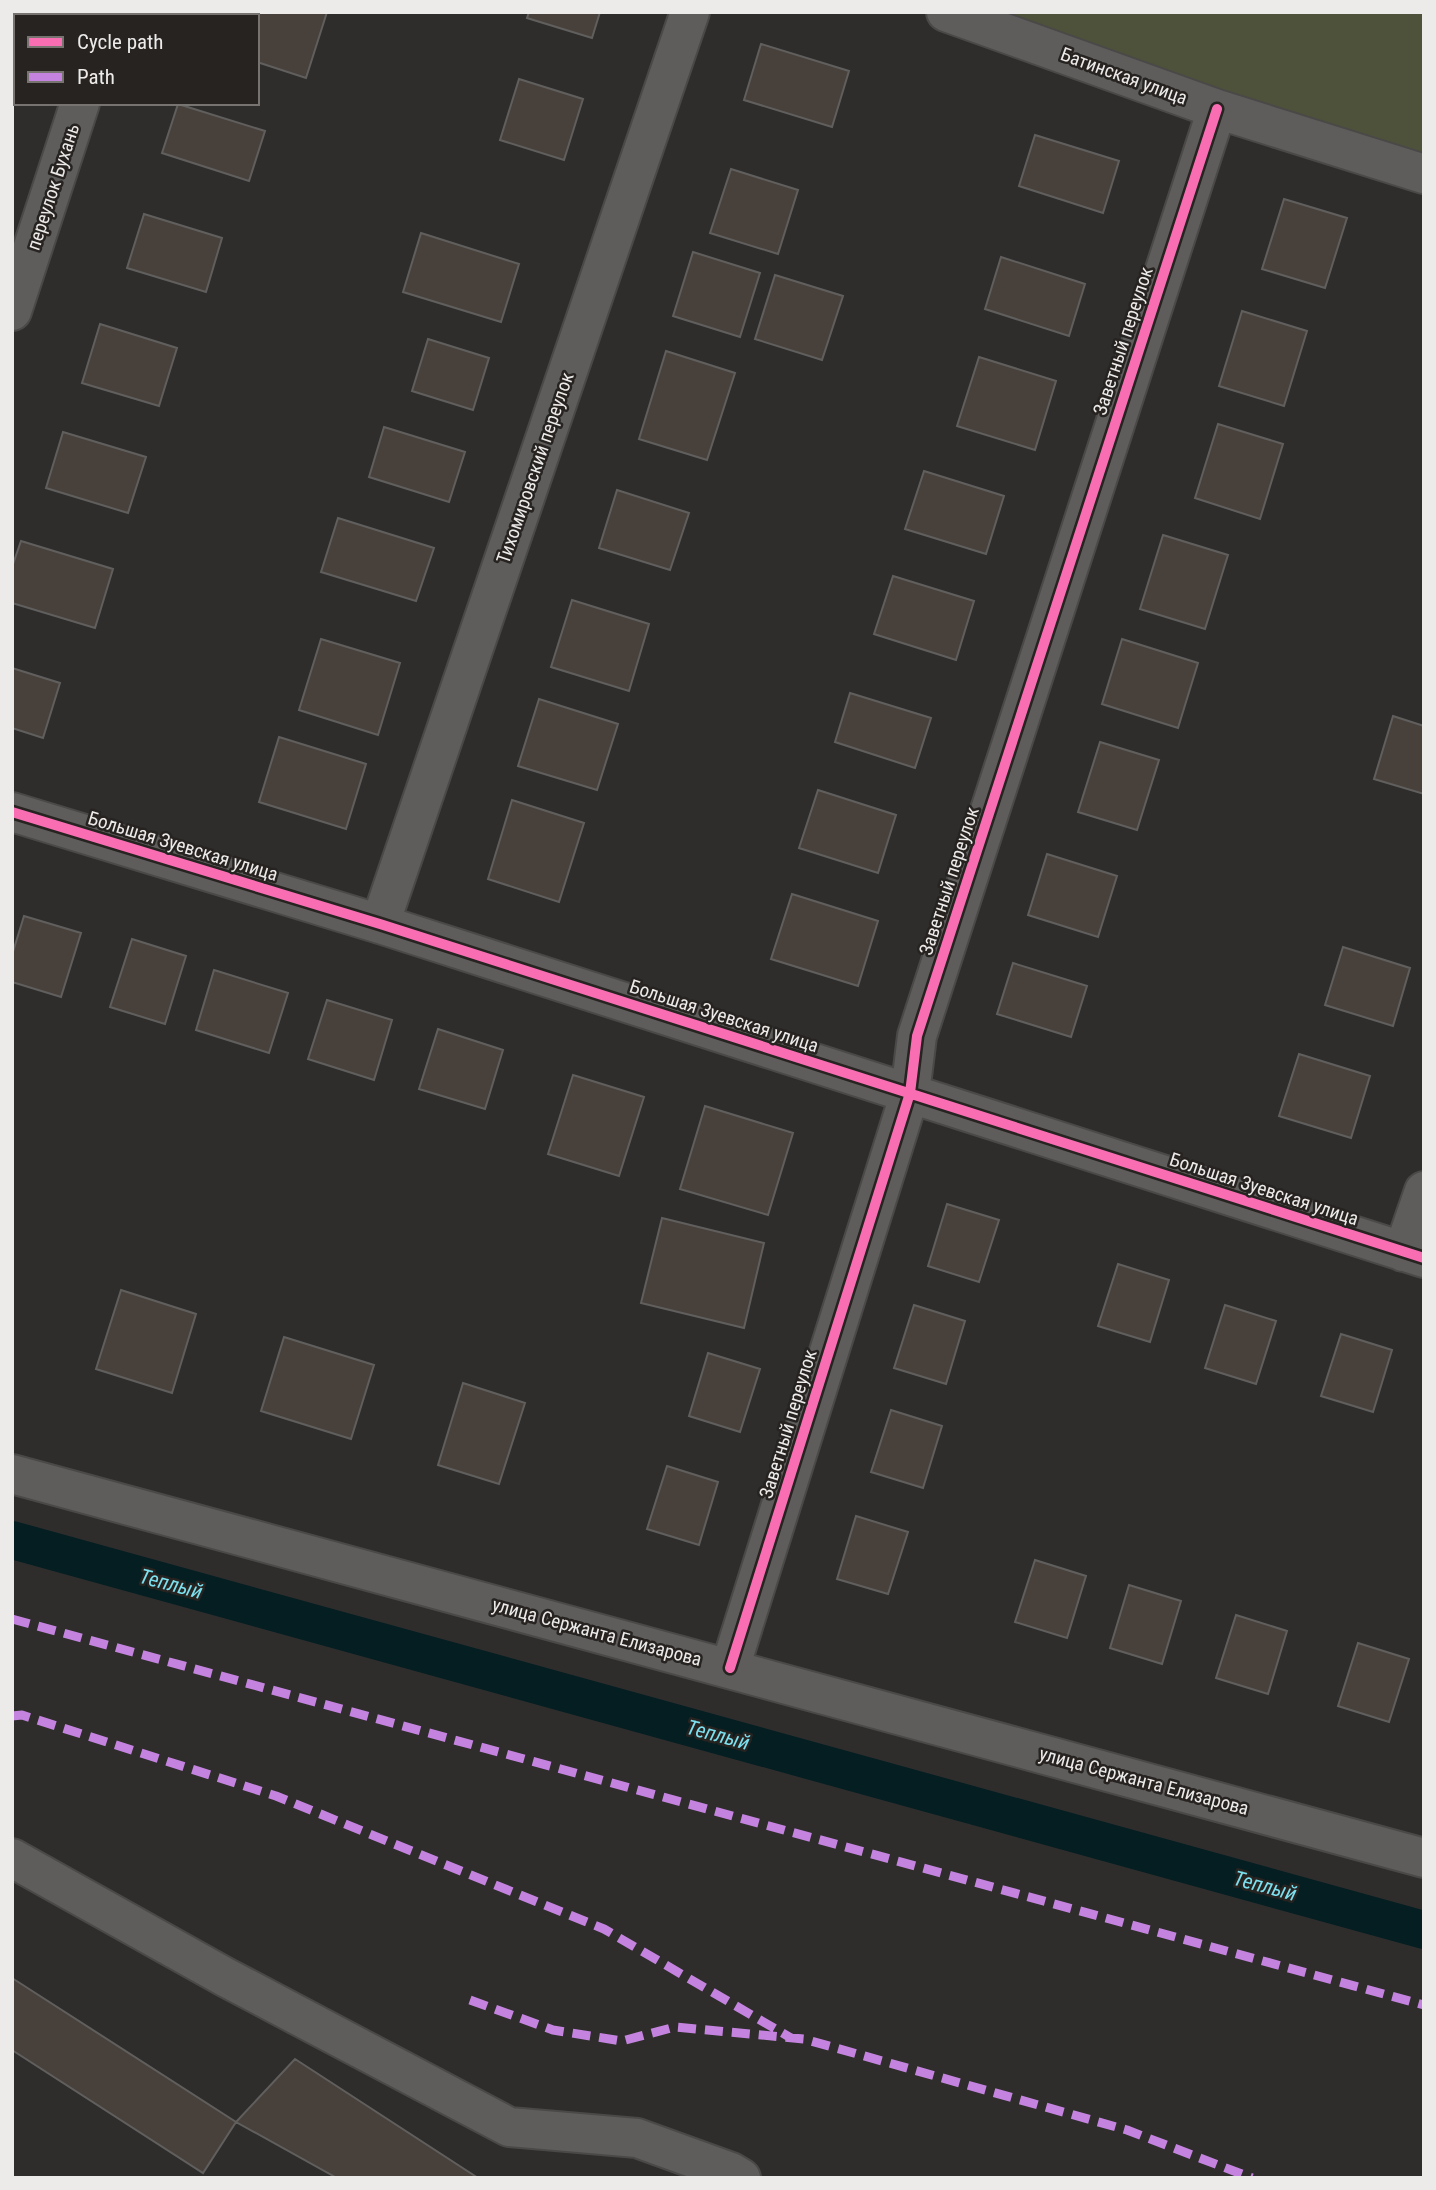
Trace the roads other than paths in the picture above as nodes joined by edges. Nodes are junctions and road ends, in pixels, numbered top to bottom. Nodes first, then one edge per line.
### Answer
1 (690, 12) edge
2 (946, 12) edge
3 (79, 105) edge
4 (1216, 109) junction
5 (1424, 174) edge
6 (12, 311) edge
7 (12, 812) edge
8 (380, 924) junction
9 (909, 1093) junction
10 (1424, 1191) edge
11 (1414, 1255) edge
12 (12, 1474) edge
13 (730, 1668) junction
14 (12, 1858) edge
15 (1424, 1858) edge
16 (741, 2178) edge

1 - 8 street, Тихомировский переулок
2 - 4 street, Батинская улица
3 - 6 street, переулок Бухань
4 - 5 street, Батинская улица
4 - 9 street, Заветный переулок
7 - 8 street, Большая Зуевская улица
8 - 9 street, Большая Зуевская улица
9 - 11 street, Большая Зуевская улица
9 - 13 street, Заветный переулок
10 - 11 street
12 - 13 street, улица Сержанта Елизарова
13 - 15 street, улица Сержанта Елизарова
14 - 16 street

